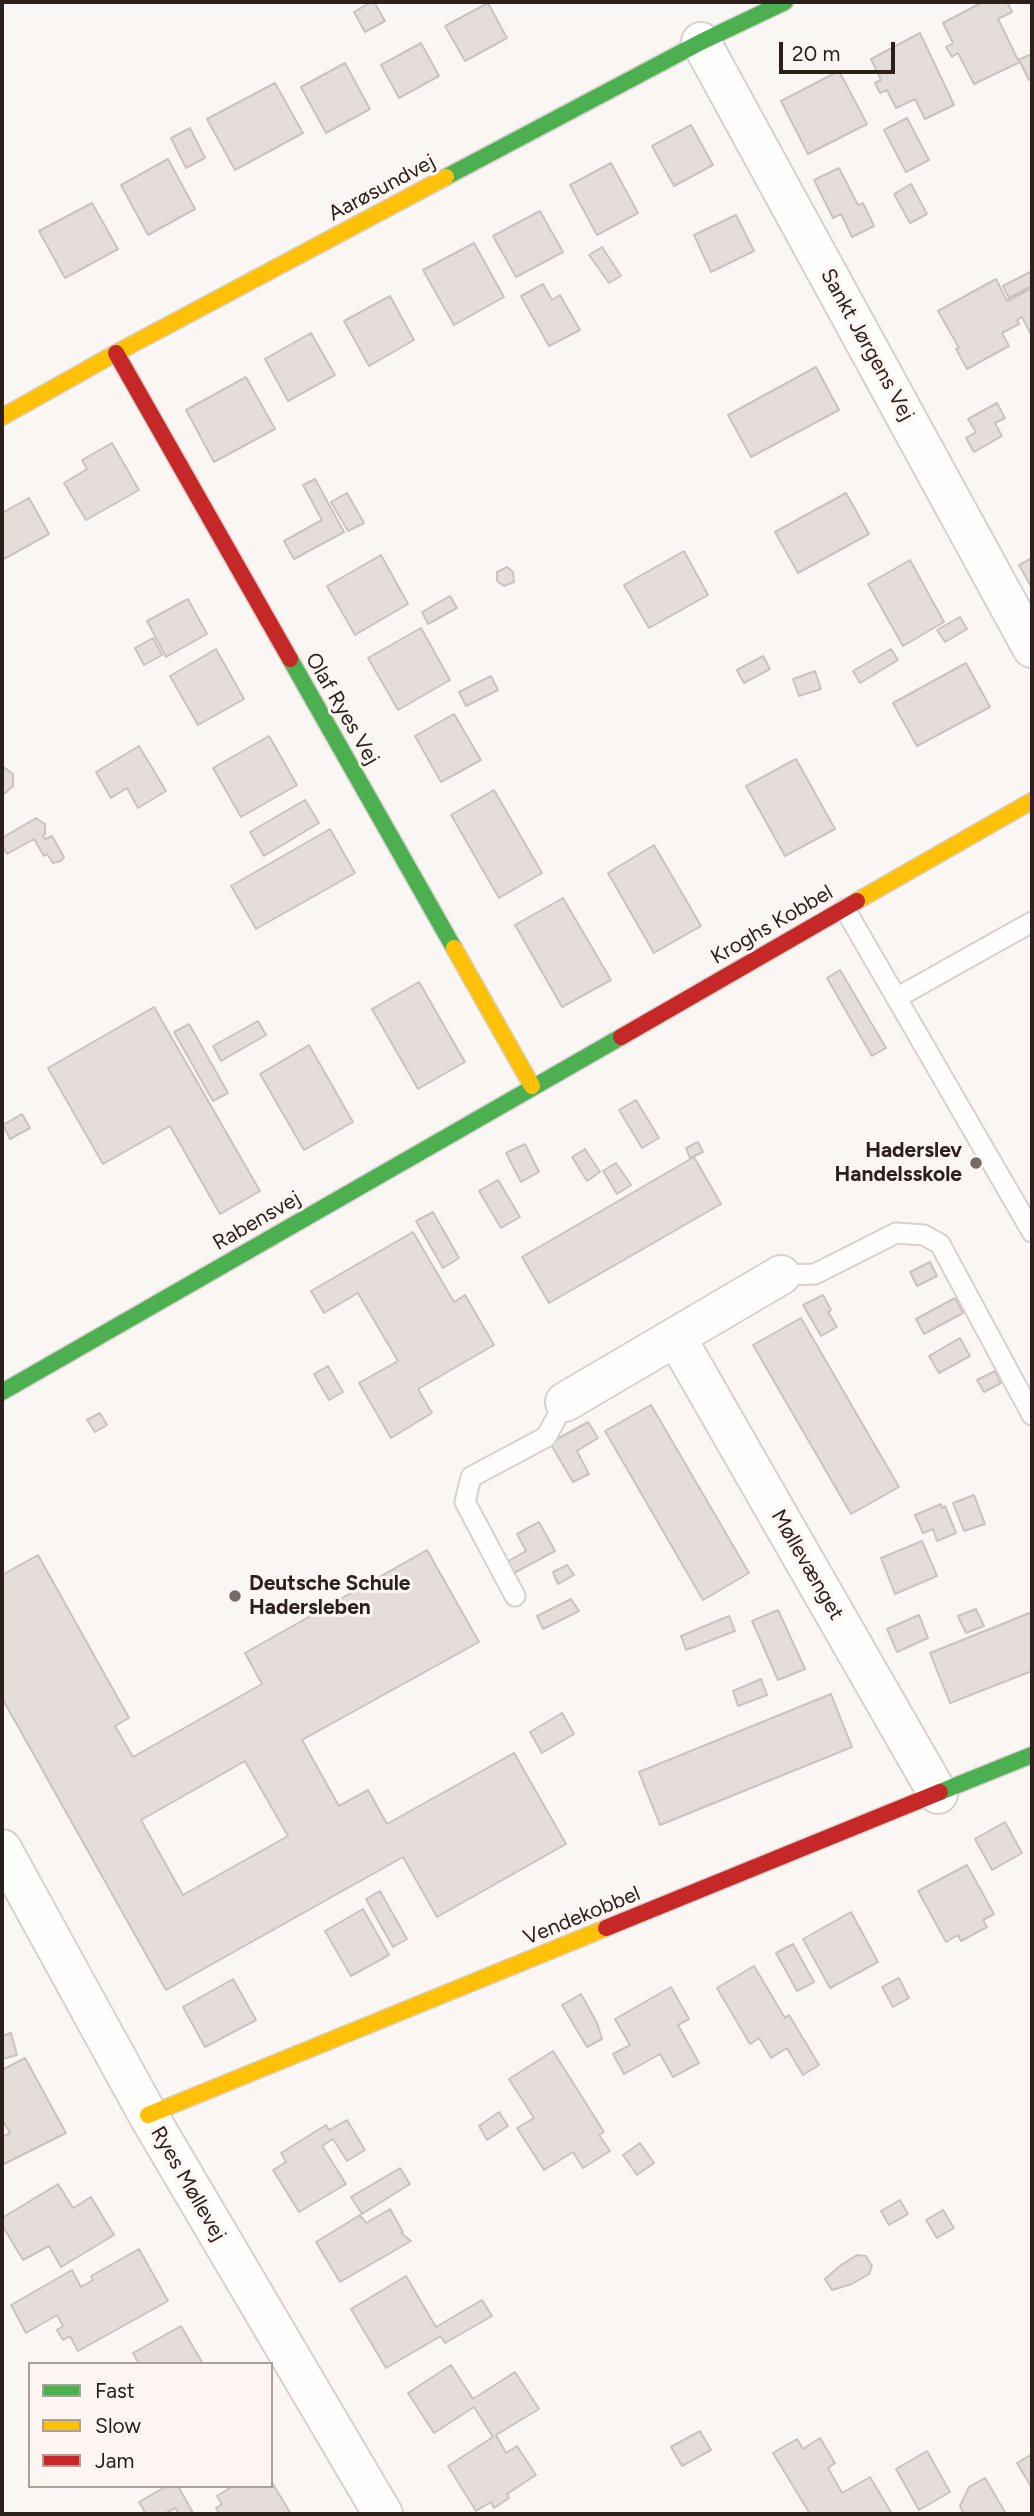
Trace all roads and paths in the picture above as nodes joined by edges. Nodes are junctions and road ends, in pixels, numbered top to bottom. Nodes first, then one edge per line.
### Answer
1 (785, 2) edge
2 (701, 42) junction
3 (116, 353) junction
4 (2, 417) edge
5 (1032, 648) edge
6 (1032, 801) edge
7 (845, 909) junction
8 (1032, 922) edge
9 (898, 997) junction
10 (532, 1086) junction
11 (1032, 1232) edge
12 (781, 1275) joint
13 (676, 1337) junction
14 (2, 1392) edge
15 (565, 1402) joint
16 (1032, 1415) edge
17 (515, 1596) dead end
18 (1032, 1755) edge
19 (938, 1794) junction
20 (2, 1849) edge
21 (148, 2115) junction
22 (383, 2514) edge

1 - 2 street, Aarøsundvej
2 - 3 street, Aarøsundvej
2 - 5 street, Sankt Jørgens Vej
3 - 4 street, Aarøsundvej
3 - 10 street, Olaf Ryes Vej
6 - 7 street, Kroghs Kobbel
7 - 9 lane
7 - 10 street, Kroghs Kobbel
8 - 9 lane
9 - 11 lane
10 - 14 street, Rabensvej
12 - 13 street
12 - 16 lane
13 - 15 street
13 - 19 street, Møllevænget
15 - 17 lane
18 - 19 street, Vendekobbel
19 - 21 street, Vendekobbel
20 - 21 street, Ryes Møllevej
21 - 22 street, Ryes Møllevej

